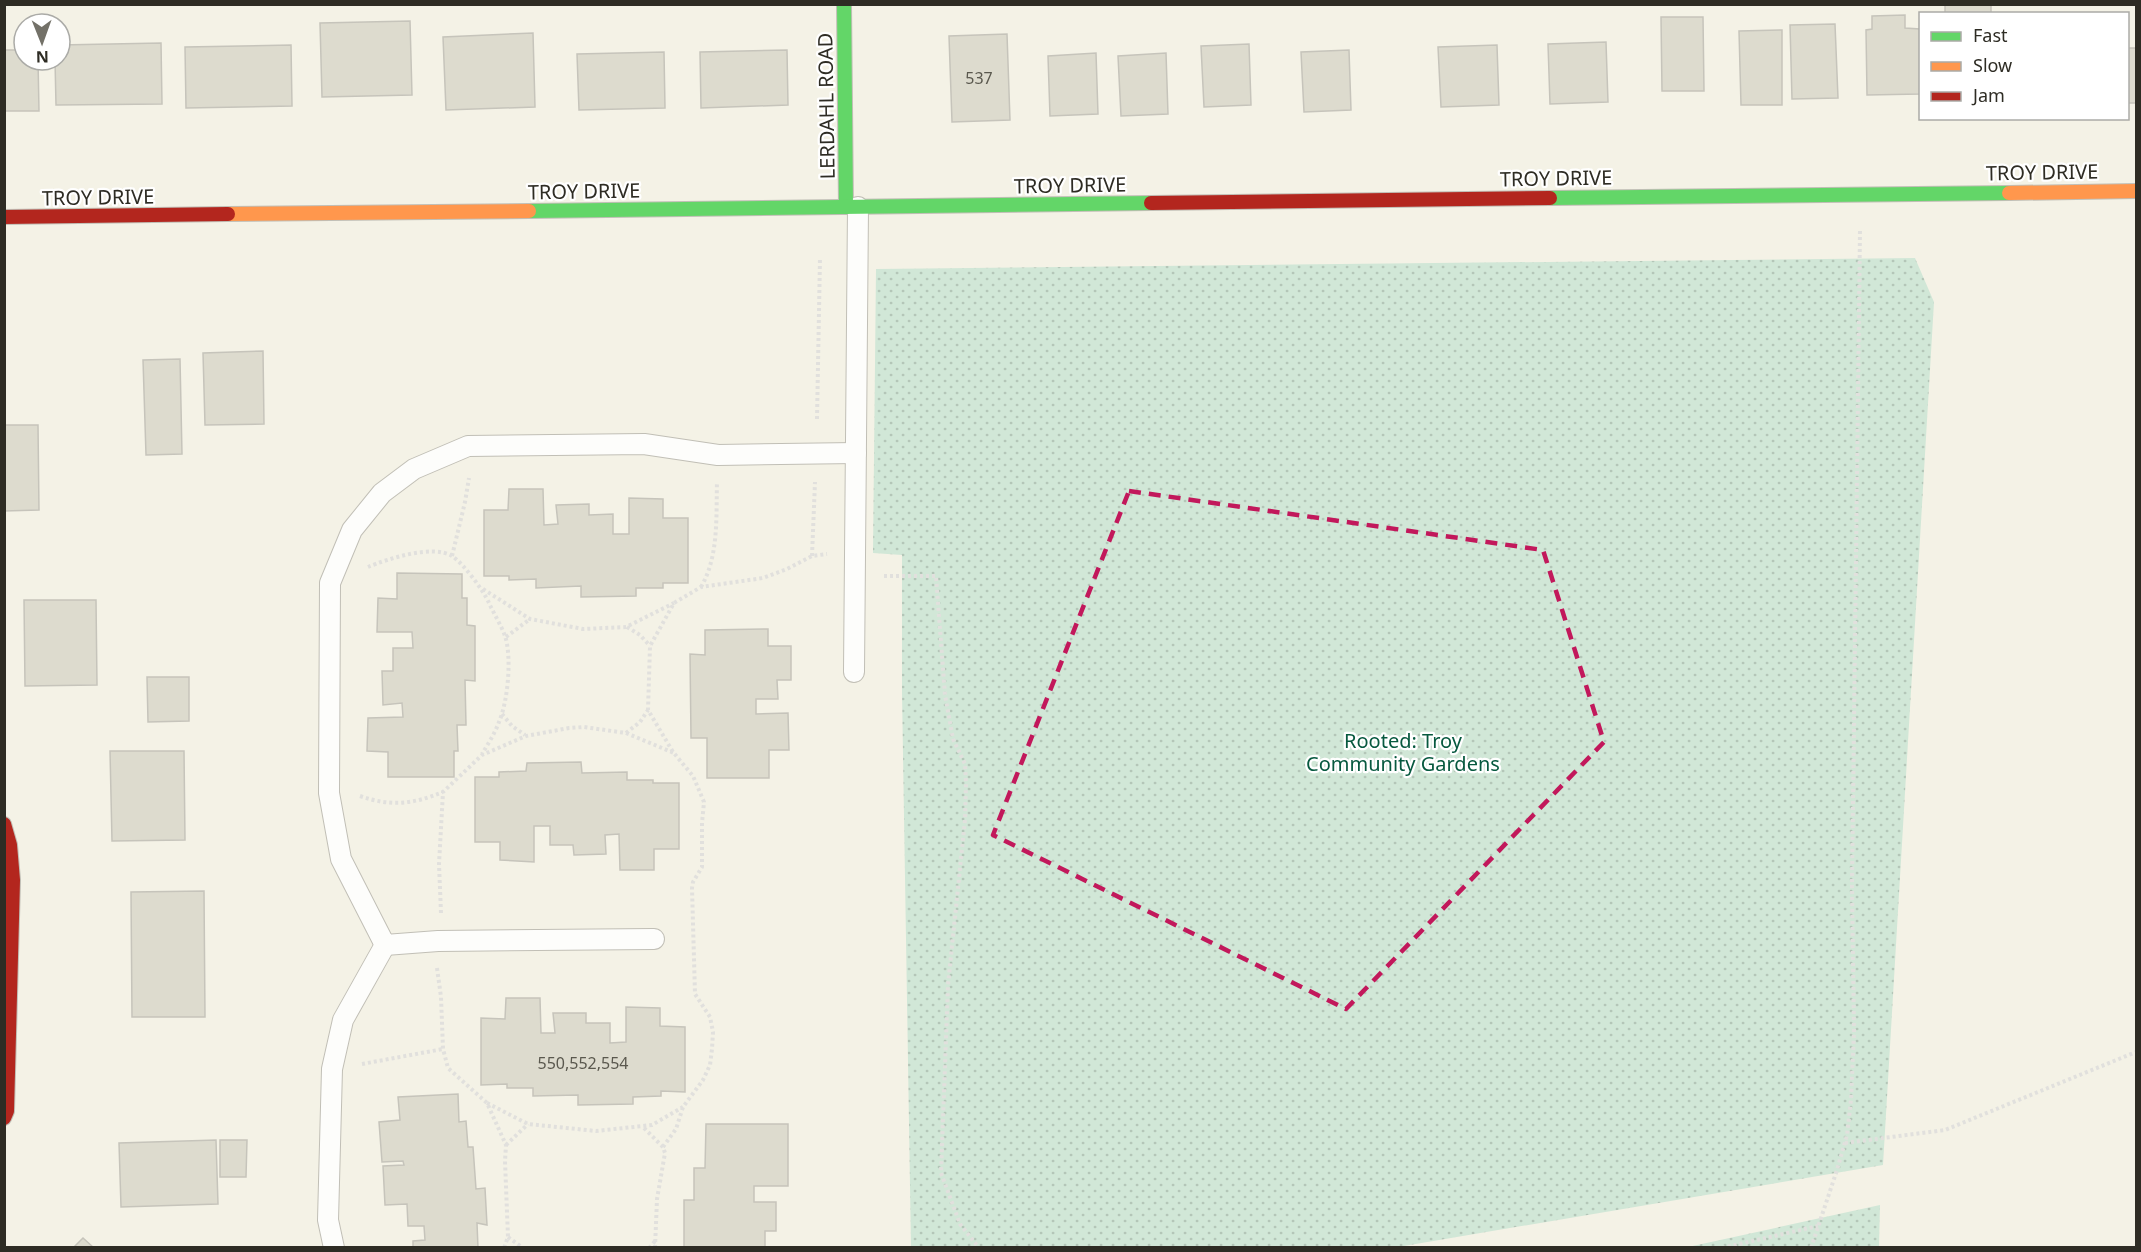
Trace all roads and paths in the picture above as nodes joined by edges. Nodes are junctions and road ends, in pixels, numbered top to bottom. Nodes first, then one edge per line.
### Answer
1 (844, 4) edge
2 (2136, 191) edge
3 (1861, 194) junction
4 (852, 207) junction
5 (4, 217) edge
6 (820, 258) dead end
7 (817, 419) dead end
8 (468, 446) junction
9 (856, 453) junction
10 (718, 455) junction
11 (815, 475) dead end
12 (855, 551) junction
13 (452, 556) junction
14 (812, 556) junction
15 (855, 576) junction
16 (330, 583) junction
17 (701, 587) junction
18 (482, 589) junction
19 (675, 603) junction
20 (530, 619) junction
21 (626, 627) junction
22 (506, 637) junction
23 (651, 646) junction
24 (854, 672) dead end
25 (648, 710) junction
26 (502, 714) junction
27 (626, 734) junction
28 (526, 736) junction
29 (674, 753) junction
30 (482, 755) junction
31 (443, 792) junction
32 (329, 793) junction
33 (4, 824) edge
34 (441, 923) dead end
35 (654, 939) dead end
36 (386, 945) junction
37 (436, 965) dead end
38 (442, 1049) junction
39 (2136, 1052) edge
40 (332, 1069) junction
41 (487, 1103) junction
42 (683, 1107) junction
43 (4, 1118) edge
44 (528, 1124) junction
45 (644, 1128) dead end
46 (1845, 1143) junction
47 (506, 1144) junction
48 (663, 1147) junction
49 (1818, 1225) junction
50 (508, 1237) junction
51 (655, 1240) junction
52 (334, 1248) edge
53 (504, 1248) edge
54 (523, 1248) edge
55 (649, 1248) edge
56 (656, 1248) edge
57 (978, 1248) edge
58 (1722, 1248) edge
59 (1810, 1248) edge

1 - 4 street, LERDAHL ROAD
2 - 3 street, TROY DRIVE
3 - 4 street, TROY DRIVE
3 - 46 path
4 - 5 street, TROY DRIVE
4 - 9 lane
6 - 7 path
8 - 10 lane
8 - 13 path
8 - 16 lane
9 - 10 lane
9 - 12 lane
10 - 17 path
11 - 14 path
12 - 14 path
12 - 15 lane
13 - 16 path
13 - 18 path
14 - 17 path
15 - 24 lane
15 - 57 path
16 - 32 lane
17 - 19 path
18 - 20 path
18 - 22 path
19 - 21 path
19 - 23 path
20 - 21 path
20 - 22 path
21 - 23 path
22 - 26 path
23 - 25 path
25 - 27 path
25 - 29 path
26 - 28 path
26 - 30 path
27 - 28 path
27 - 29 path
28 - 30 path
29 - 42 path
30 - 31 path
31 - 32 path
31 - 34 path
32 - 36 lane
33 - 43 street
35 - 36 lane
36 - 40 lane
37 - 38 path
38 - 40 path
38 - 41 path
39 - 46 path
40 - 52 lane
41 - 44 path
41 - 47 path
42 - 44 path
42 - 48 path
44 - 47 path
45 - 48 path
46 - 49 path
47 - 50 path
48 - 51 path
49 - 58 path
49 - 59 path
50 - 53 path
50 - 54 path
51 - 55 path
51 - 56 path

